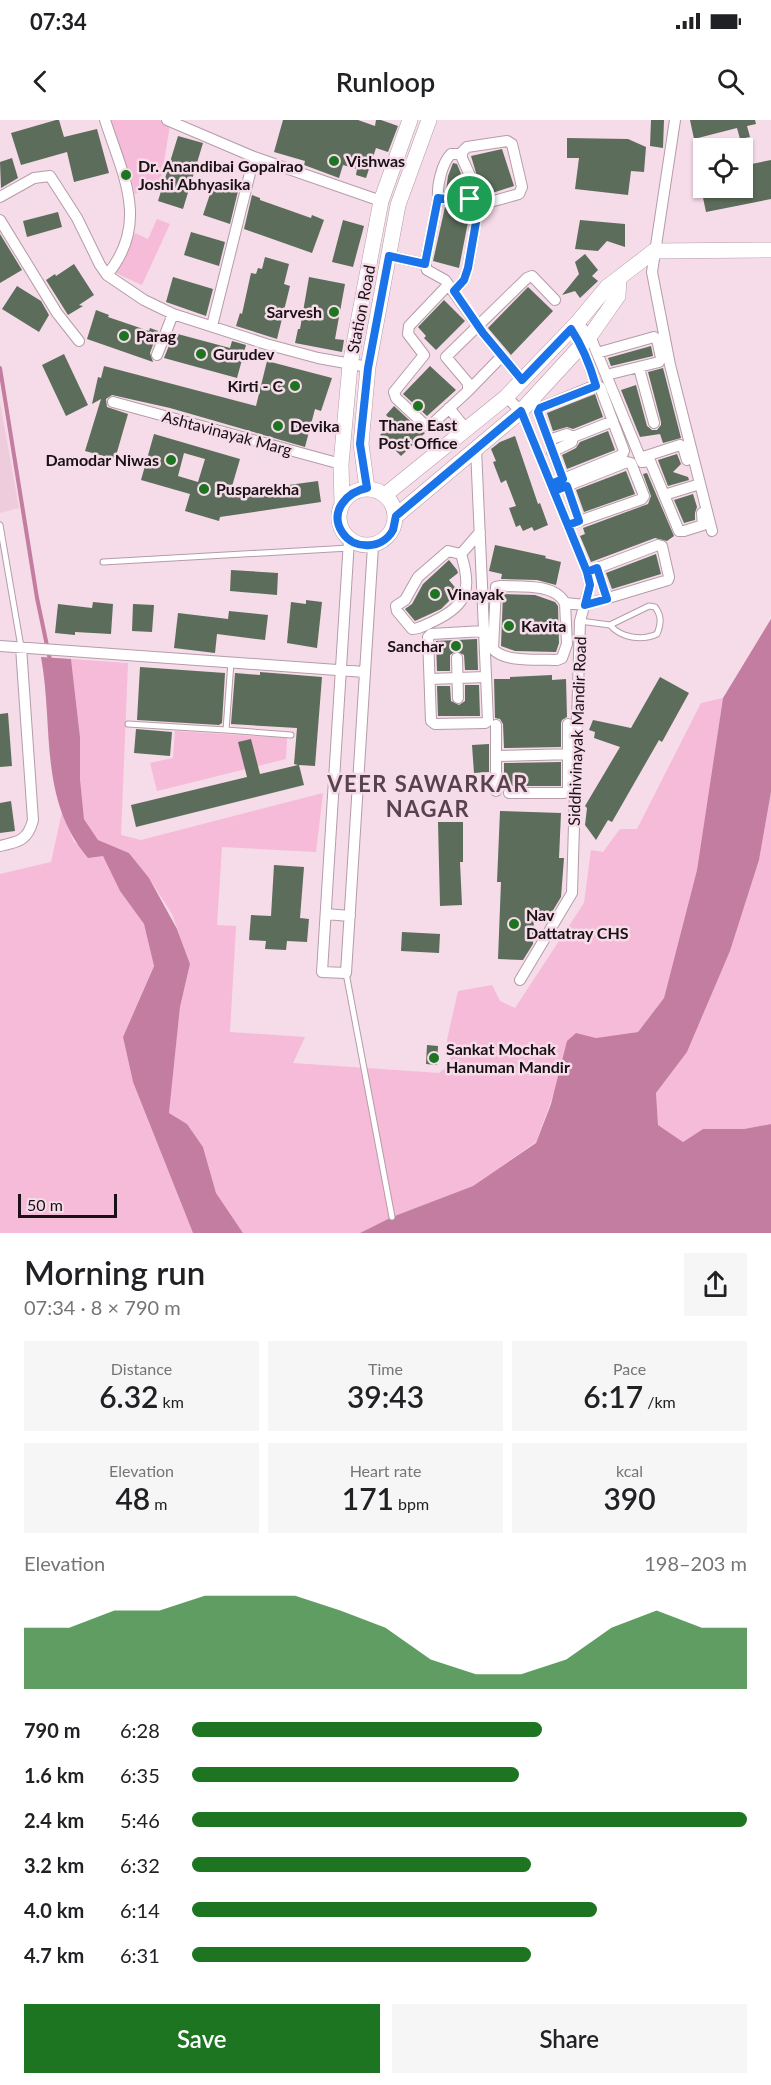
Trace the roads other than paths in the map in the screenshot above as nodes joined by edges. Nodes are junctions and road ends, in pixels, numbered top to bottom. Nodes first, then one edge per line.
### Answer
1 (105, 120) edge
2 (167, 120) edge
3 (410, 120) edge
4 (429, 120) edge
5 (675, 120) edge
6 (462, 154) junction
7 (254, 157) junction
8 (0, 197) edge
9 (438, 198) junction
10 (381, 201) junction
11 (474, 202) junction
12 (0, 220) edge
13 (771, 250) edge
14 (654, 251) junction
15 (389, 256) junction
16 (425, 264) junction
17 (106, 275) junction
18 (619, 278) junction
19 (451, 288) junction
20 (555, 300) dead end
21 (173, 314) junction
22 (212, 326) junction
23 (479, 326) junction
24 (574, 326) junction
25 (586, 340) junction
26 (79, 341) dead end
27 (597, 353) junction
28 (157, 355) dead end
29 (424, 356) junction
30 (502, 356) junction
31 (446, 357) junction
32 (350, 365) junction
33 (670, 365) junction
34 (368, 368) junction
35 (639, 368) junction
36 (606, 375) junction
37 (522, 380) junction
38 (596, 386) junction
39 (468, 391) junction
40 (506, 397) junction
41 (113, 402) dead end
42 (449, 408) junction
43 (521, 411) junction
44 (613, 422) junction
45 (654, 423) dead end
46 (466, 429) junction
47 (683, 431) dead end
48 (573, 437) junction
49 (549, 440) junction
50 (343, 444) junction
51 (360, 444) junction
52 (476, 449) junction
53 (552, 452) junction
54 (640, 458) junction
55 (341, 464) junction
56 (565, 483) junction
57 (697, 485) junction
58 (367, 488) junction
59 (553, 488) junction
60 (385, 495) junction
61 (664, 495) junction
62 (342, 503) junction
63 (702, 504) junction
64 (396, 516) junction
65 (573, 523) junction
66 (0, 525) edge
67 (712, 531) dead end
68 (480, 532) junction
69 (349, 544) junction
70 (373, 546) junction
71 (461, 554) junction
72 (103, 562) dead end
73 (592, 570) junction
74 (607, 599) junction
75 (565, 603) junction
76 (585, 605) junction
77 (580, 621) junction
78 (610, 625) junction
79 (484, 631) junction
80 (0, 646) edge
81 (21, 646) junction
82 (457, 658) dead end
83 (231, 662) junction
84 (341, 670) junction
85 (365, 672) junction
86 (486, 677) junction
87 (458, 678) junction
88 (430, 679) junction
89 (458, 698) dead end
90 (128, 724) dead end
91 (568, 724) dead end
92 (496, 725) dead end
93 (226, 730) junction
94 (291, 735) dead end
95 (572, 754) junction
96 (496, 756) junction
97 (496, 791) dead end
98 (509, 793) dead end
99 (0, 846) edge
100 (326, 914) junction
101 (350, 916) junction
102 (346, 973) junction
103 (520, 980) dead end
104 (392, 1217) dead end

1 - 17 street
2 - 7 street
3 - 10 main road, Station Road
4 - 15 main road, Station Road
5 - 14 street
6 - 9 street
6 - 11 street
6 - 11 street
7 - 10 street
7 - 22 street
8 - 17 street
9 - 11 street
9 - 16 street
10 - 32 main road, Station Road
11 - 19 street
12 - 26 street
13 - 14 main road
14 - 18 main road
14 - 33 street
15 - 16 street
15 - 34 main road, Station Road
16 - 19 street
17 - 21 street
18 - 24 main road
18 - 25 main road
19 - 23 street
19 - 29 street
20 - 23 street
21 - 22 street
21 - 28 street
22 - 32 street
23 - 30 street
23 - 31 street
24 - 25 street
24 - 37 main road
25 - 27 street
25 - 38 street
25 - 43 main road
27 - 35 street
27 - 36 street
29 - 31 street
29 - 42 street
30 - 37 street
30 - 39 street
31 - 39 street
32 - 34 street
32 - 50 main road, Station Road
33 - 47 street
33 - 57 street
34 - 51 main road, Station Road
35 - 36 street
35 - 45 street
36 - 54 street
37 - 40 main road
38 - 44 street
38 - 49 street
39 - 42 street
40 - 43 street
40 - 46 main road
41 - 55 street, Ashtavinayak Marg
42 - 46 street
43 - 52 main road
43 - 59 street, Siddhivinayak Mandir Road
44 - 48 street
44 - 56 street
46 - 60 main road
48 - 49 street
48 - 53 street
49 - 53 street
50 - 51 main road
50 - 55 main road, Station Road
51 - 58 main road, Station Road
52 - 64 main road
52 - 68 street
53 - 56 street
54 - 57 street
54 - 61 street
55 - 62 main road, Station Road
56 - 59 street
56 - 65 street
56 - 65 street
57 - 61 street
57 - 63 street
58 - 60 main road
58 - 62 main road
59 - 65 street, Siddhivinayak Mandir Road
60 - 64 main road
61 - 63 street
62 - 69 main road
63 - 67 street
64 - 70 main road
65 - 73 street, Siddhivinayak Mandir Road
66 - 81 lane
68 - 71 street
68 - 79 street
69 - 70 main road
69 - 72 lane
69 - 84 street
70 - 85 street
71 - 71 street
73 - 74 street
73 - 74 street
73 - 76 street, Siddhivinayak Mandir Road
74 - 76 street
75 - 75 street
75 - 76 street
76 - 77 street, Siddhivinayak Mandir Road
77 - 78 lane
77 - 95 street, Siddhivinayak Mandir Road
78 - 78 lane
79 - 86 street
79 - 88 street
80 - 81 street
81 - 83 street
81 - 99 street
82 - 87 street
83 - 84 street
83 - 93 lane
84 - 85 street
84 - 100 street
85 - 101 street
86 - 87 street
86 - 88 street
87 - 88 street
87 - 89 street
90 - 93 lane
91 - 95 street
92 - 96 street
93 - 94 lane
95 - 96 street
95 - 98 street
95 - 103 street, Siddhivinayak Mandir Road
96 - 97 street
100 - 101 street
100 - 102 street
101 - 102 street
102 - 104 lane

